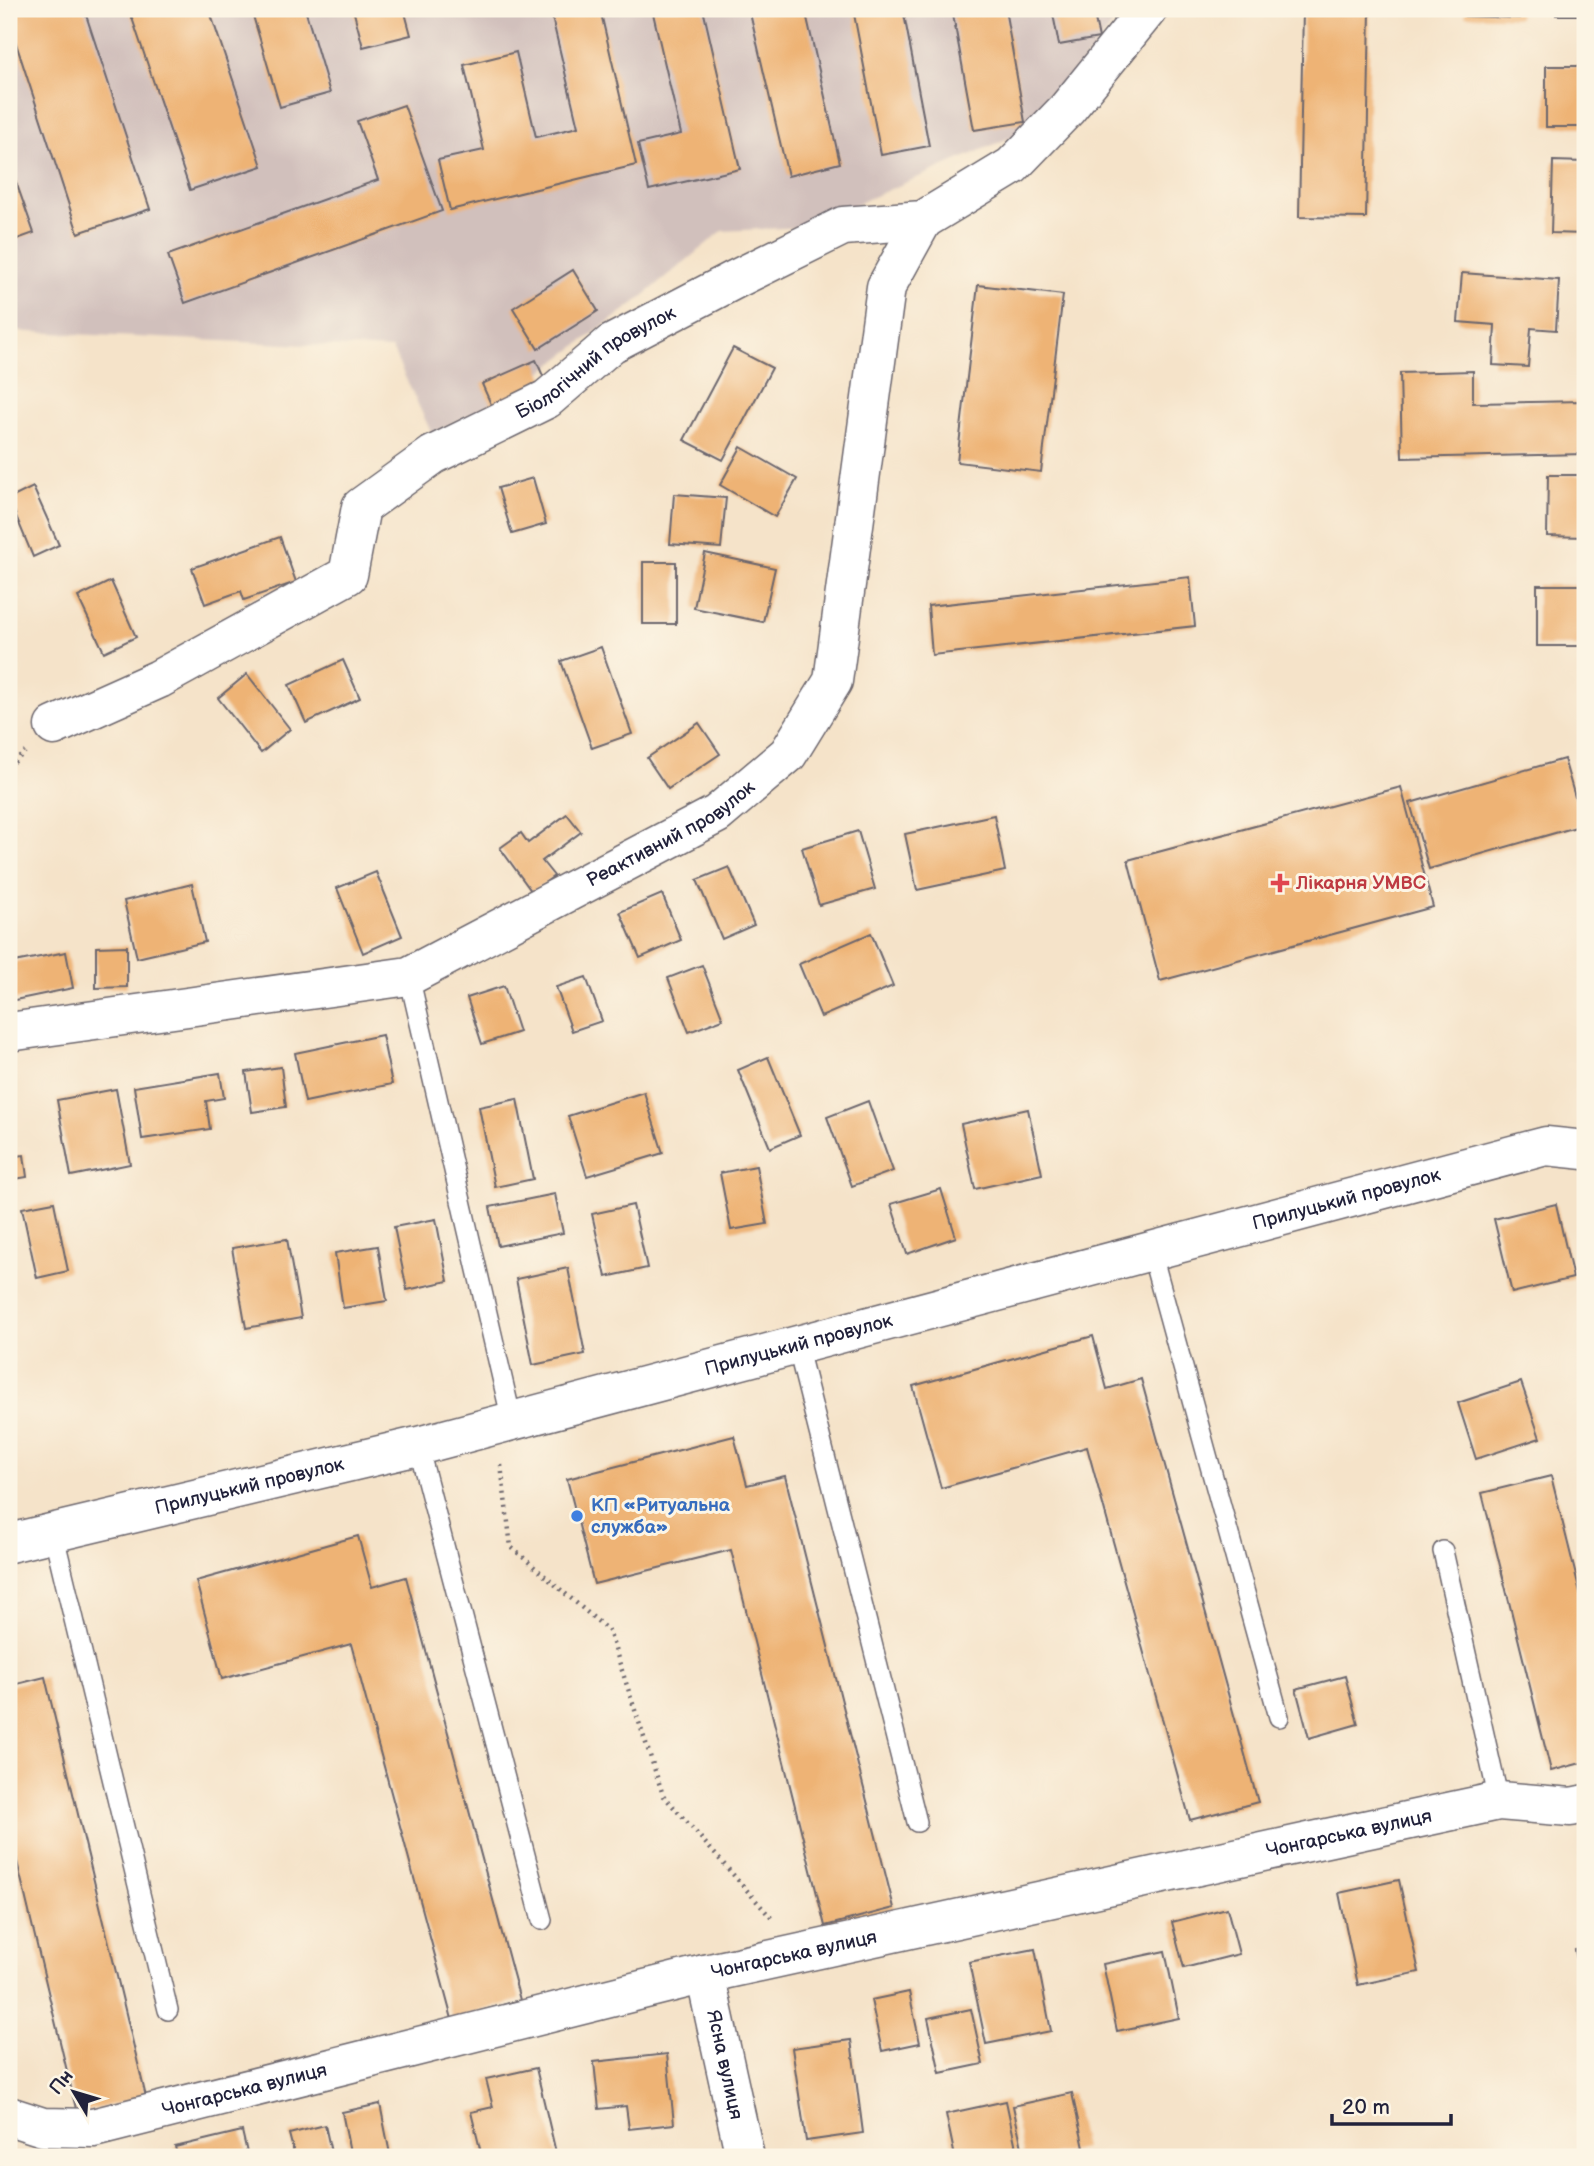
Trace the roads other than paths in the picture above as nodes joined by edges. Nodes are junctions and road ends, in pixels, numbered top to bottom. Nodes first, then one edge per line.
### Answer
1 (1148, 9) edge
2 (923, 220) junction
3 (54, 726) dead end
4 (409, 976) junction
5 (9, 1032) edge
6 (1585, 1150) edge
7 (1151, 1251) junction
8 (797, 1345) junction
9 (504, 1423) junction
10 (418, 1446) junction
11 (52, 1532) junction
12 (9, 1543) edge
13 (1443, 1551) dead end
14 (1279, 1717) dead end
15 (1499, 1801) junction
16 (1585, 1804) edge
17 (917, 1822) dead end
18 (542, 1920) dead end
19 (705, 1974) junction
20 (168, 2010) dead end
21 (9, 2116) edge
22 (745, 2157) edge

1 - 2 street, Біологічний провулок
2 - 3 street, Біологічний провулок
2 - 4 street, Реактивний провулок
4 - 5 street, Реактивний провулок
4 - 9 lane
6 - 7 street, Прилуцький провулок
7 - 8 street, Прилуцький провулок
7 - 14 lane
8 - 9 street, Прилуцький провулок
8 - 17 lane
9 - 10 street, Прилуцький провулок
10 - 11 street, Прилуцький провулок
10 - 18 lane
11 - 12 street, Прилуцький провулок
11 - 20 lane
13 - 15 lane
15 - 16 street, Чонгарська вулиця
15 - 19 street, Чонгарська вулиця
19 - 21 street, Чонгарська вулиця
19 - 22 street, Ясна вулиця

